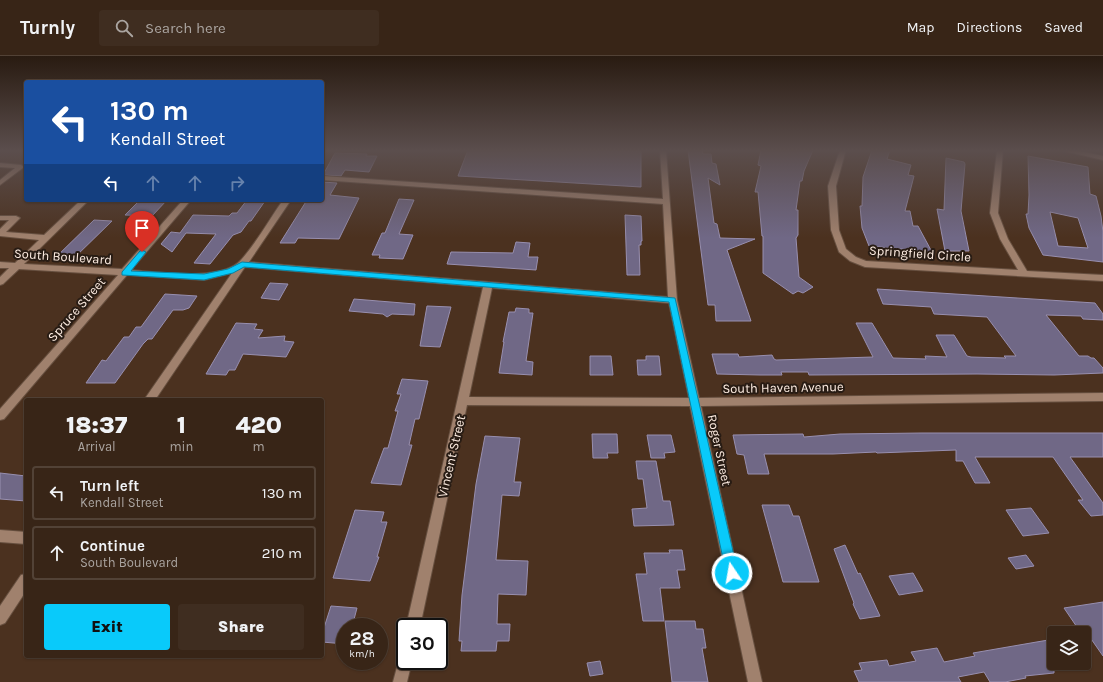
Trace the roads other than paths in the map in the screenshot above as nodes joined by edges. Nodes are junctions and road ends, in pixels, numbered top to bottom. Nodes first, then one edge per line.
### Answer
1 (339, 179) edge
2 (665, 179) edge
3 (834, 179) edge
4 (997, 179) edge
5 (84, 202) edge
6 (185, 202) edge
7 (286, 202) edge
8 (667, 202) junction
9 (0, 218) edge
10 (0, 234) edge
11 (45, 238) junction
12 (242, 264) junction
13 (0, 265) edge
14 (16, 266) junction
15 (124, 273) junction
16 (1024, 273) junction
17 (1103, 278) edge
18 (0, 282) edge
19 (488, 284) junction
20 (672, 300) junction
21 (1103, 397) edge
22 (150, 398) edge
23 (464, 401) junction
24 (695, 402) junction
25 (0, 416) edge
26 (0, 536) edge
27 (24, 538) edge
28 (24, 583) edge
29 (0, 618) edge
30 (415, 618) edge
31 (403, 670) edge
32 (400, 682) edge
33 (755, 682) edge

1 - 8 street
2 - 8 street, Roger Street
3 - 16 street, Springfield Circle
4 - 16 street
5 - 11 street
6 - 15 street, Spruce Street
7 - 12 street
8 - 20 street, Roger Street
9 - 10 street
10 - 11 street
11 - 14 street
12 - 15 street, South Boulevard
12 - 19 street
12 - 22 street
13 - 14 street, South Boulevard
14 - 15 street, South Boulevard
14 - 18 street
15 - 25 street, Spruce Street
16 - 17 street, Springfield Circle
19 - 20 street
19 - 23 street, Vincent Street
20 - 24 street, Roger Street
21 - 24 street, South Haven Avenue
23 - 24 street, South Haven Avenue
23 - 30 street, Vincent Street
24 - 33 street, Roger Street
26 - 27 street
28 - 29 street
31 - 32 street

